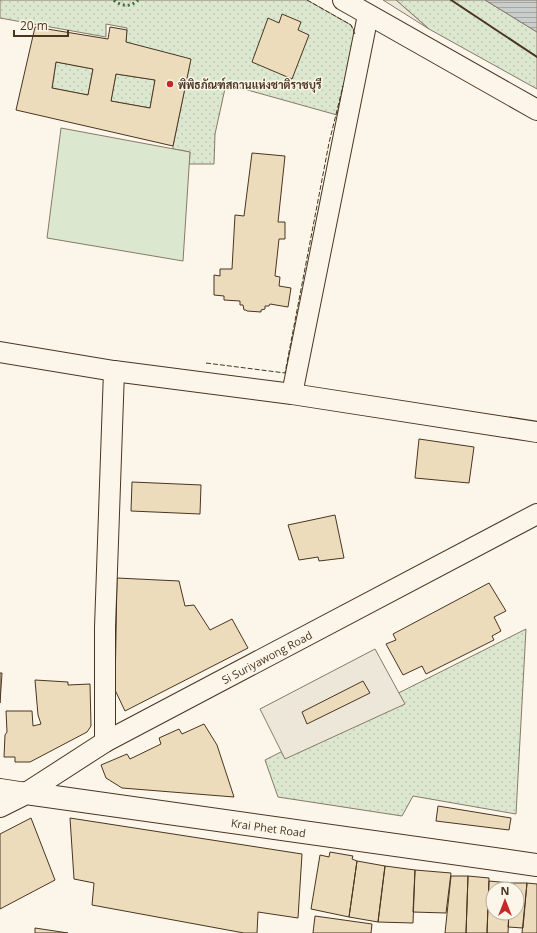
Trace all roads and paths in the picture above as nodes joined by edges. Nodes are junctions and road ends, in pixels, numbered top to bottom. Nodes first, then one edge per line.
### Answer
1 (343, 0) edge
2 (368, 15) junction
3 (537, 110) edge
4 (0, 352) edge
5 (114, 370) junction
6 (292, 394) junction
7 (537, 432) edge
8 (537, 514) edge
9 (105, 742) junction
10 (0, 789) edge
11 (26, 793) junction
12 (0, 806) edge
13 (537, 865) edge

1 - 2 street
2 - 3 street
2 - 6 street
4 - 5 street
5 - 6 street
5 - 9 street
6 - 7 street
8 - 9 street, Si Suriyawong Road
9 - 11 street, Si Suriyawong Road
10 - 11 street, Krai Phet Road
11 - 12 main road, Si Suriyawong Road
11 - 13 main road, Krai Phet Road

